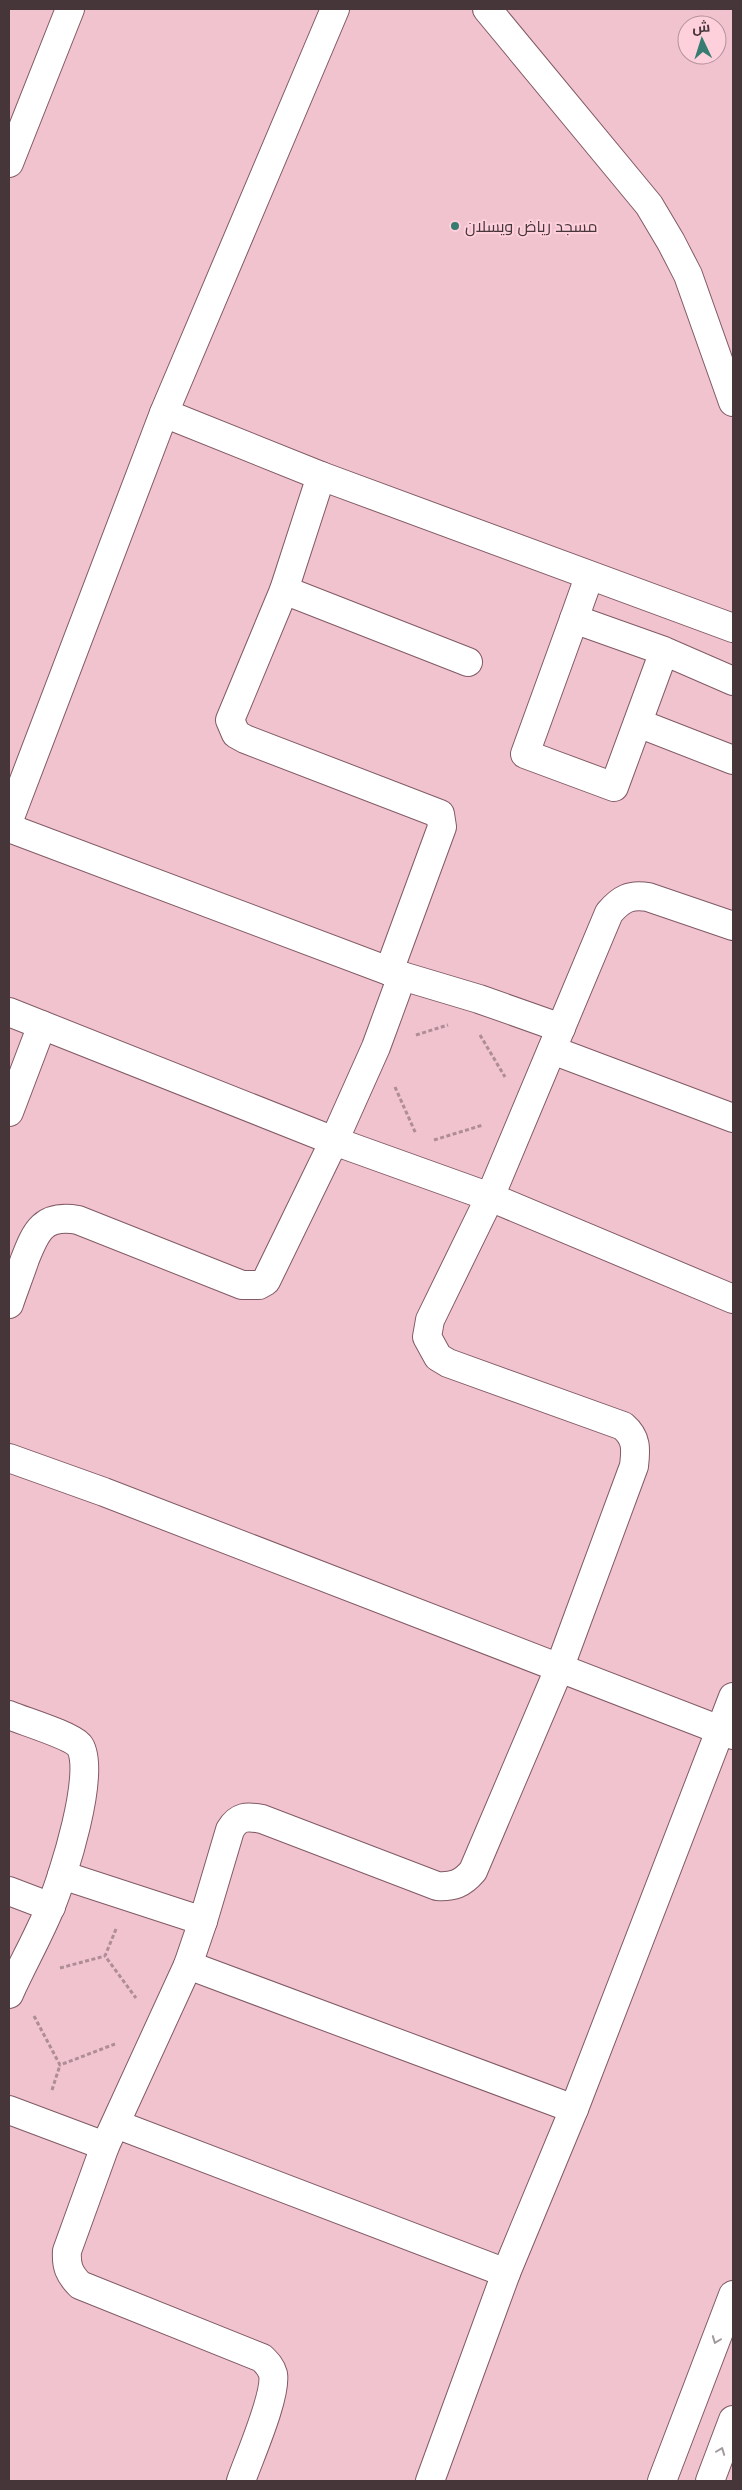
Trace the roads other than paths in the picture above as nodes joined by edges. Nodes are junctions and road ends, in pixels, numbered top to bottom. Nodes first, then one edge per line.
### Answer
1 (70, 9) edge
2 (335, 9) edge
3 (486, 9) edge
4 (9, 163) edge
5 (733, 402) edge
6 (164, 413) junction
7 (321, 476) junction
8 (589, 576) junction
9 (284, 590) junction
10 (574, 619) junction
11 (733, 628) edge
12 (664, 651) junction
13 (468, 662) dead end
14 (733, 681) edge
15 (638, 723) junction
16 (733, 760) edge
17 (9, 820) edge
18 (9, 828) edge
19 (733, 926) edge
20 (396, 974) junction
21 (9, 1012) edge
22 (42, 1024) junction
23 (556, 1039) junction
24 (9, 1112) edge
25 (733, 1118) edge
26 (334, 1141) junction
27 (490, 1197) junction
28 (733, 1300) edge
29 (9, 1304) edge
30 (9, 1458) edge
31 (559, 1669) junction
32 (733, 1697) edge
33 (9, 1715) edge
34 (727, 1733) edge
35 (62, 1875) junction
36 (9, 1891) edge
37 (51, 1907) junction
38 (203, 1922) junction
39 (188, 1965) junction
40 (12, 1987) edge
41 (574, 2109) junction
42 (9, 2110) edge
43 (111, 2135) junction
44 (506, 2273) junction
45 (733, 2295) edge
46 (733, 2420) edge
47 (241, 2481) edge
48 (430, 2481) edge
49 (662, 2481) edge
50 (710, 2481) edge

1 - 4 street
2 - 6 street
3 - 5 street
6 - 7 street
6 - 17 street
7 - 8 street
7 - 9 street
8 - 10 street
8 - 11 street
9 - 13 street
9 - 20 street
10 - 12 street
10 - 15 street
12 - 14 street
12 - 15 street
15 - 16 street
18 - 20 street
19 - 23 street
20 - 23 street
20 - 26 street
21 - 22 street
22 - 24 street
22 - 26 street
23 - 25 street
23 - 27 street
26 - 27 street
26 - 29 street
27 - 28 street
27 - 31 street
30 - 31 street
31 - 34 street
31 - 38 street
32 - 34 street
33 - 35 street
34 - 41 street
35 - 37 street
35 - 38 street
36 - 37 street
37 - 40 street
38 - 39 street
39 - 41 street
39 - 43 street
41 - 44 street
42 - 43 street
43 - 44 street
43 - 47 street
44 - 48 street
45 -> 49 street
50 -> 46 street

